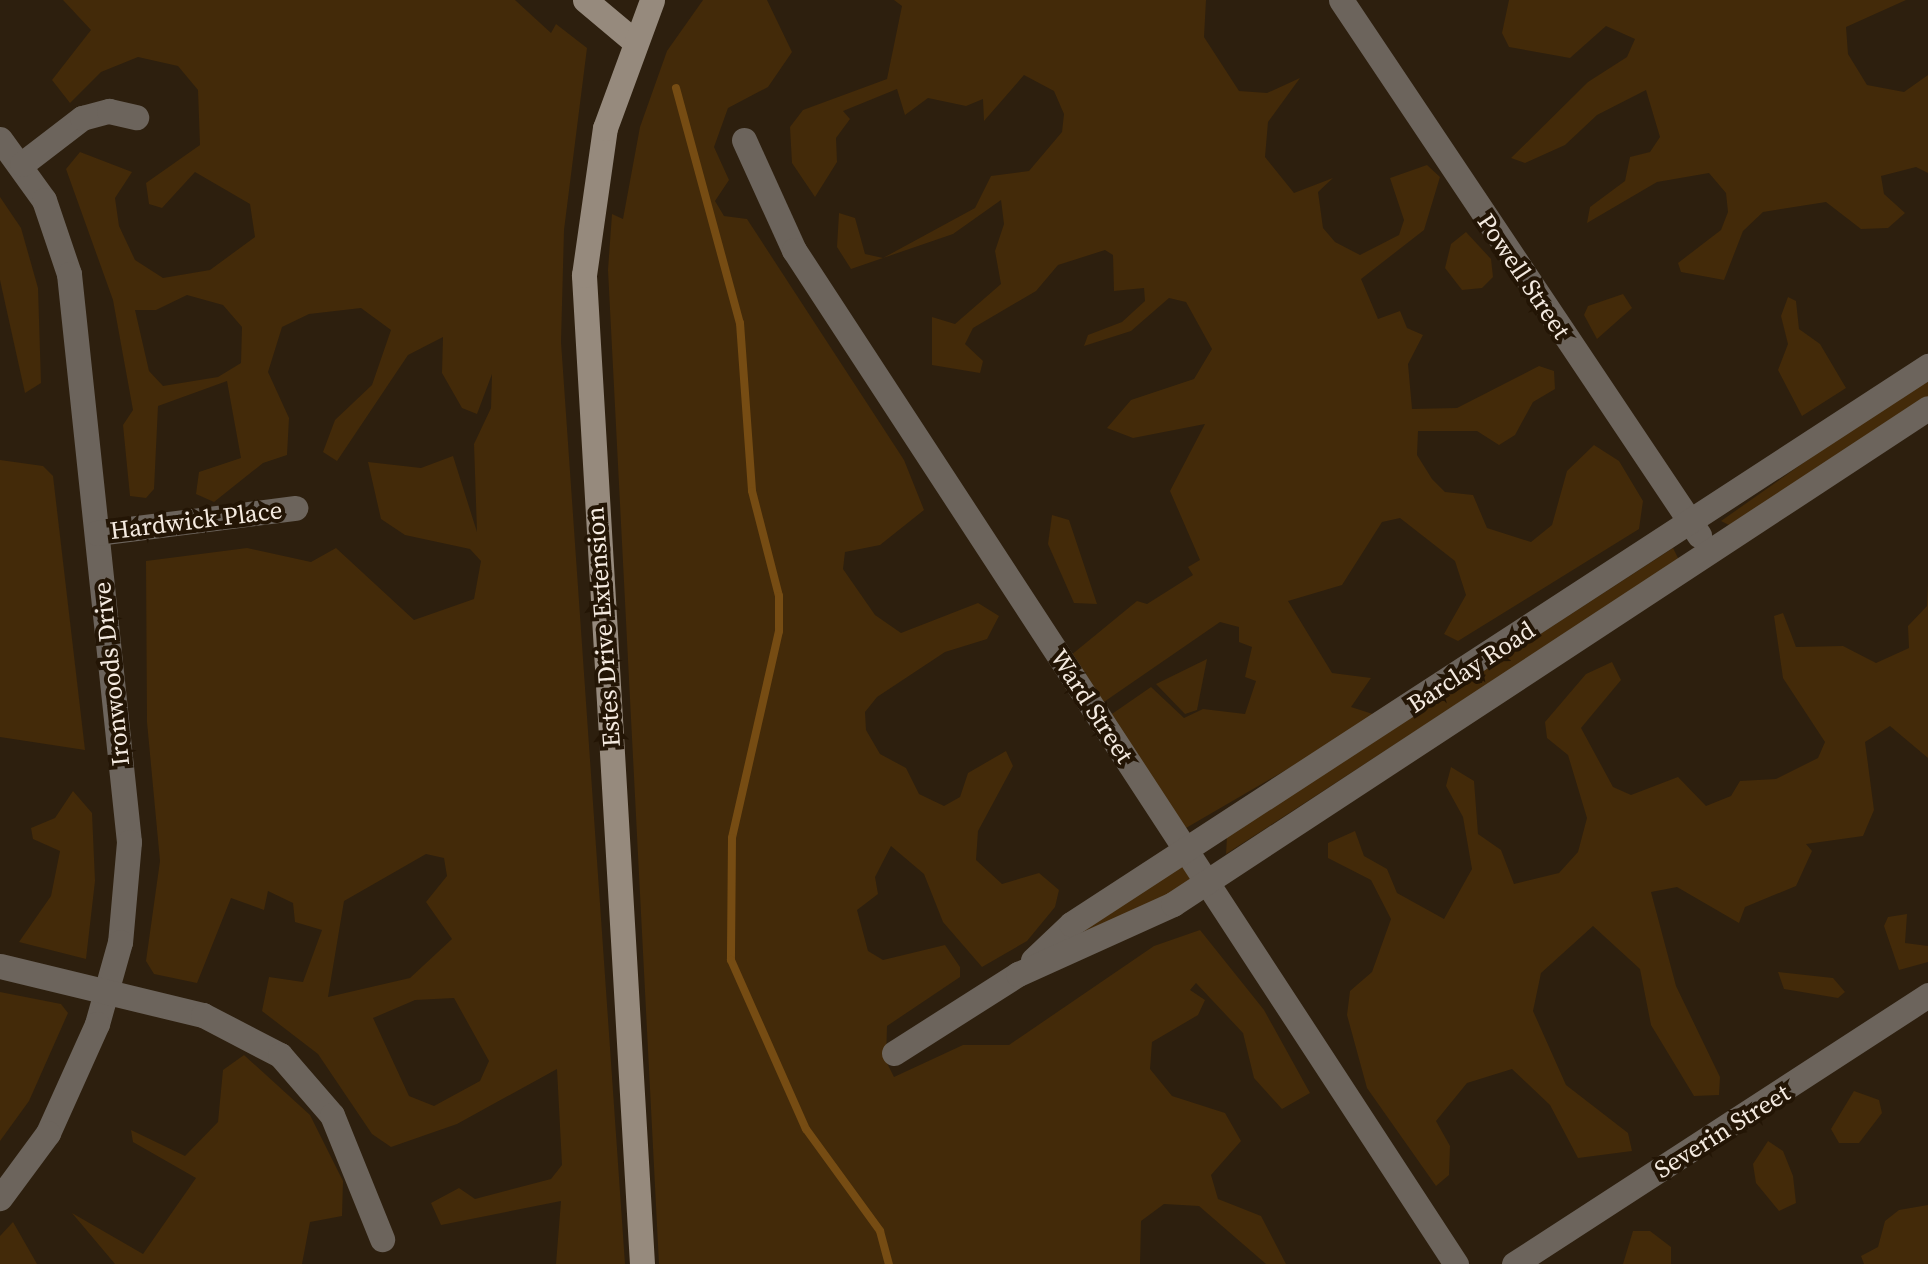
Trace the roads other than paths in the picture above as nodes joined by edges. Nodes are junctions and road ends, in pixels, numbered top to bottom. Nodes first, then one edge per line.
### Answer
1 (585, 0) edge
2 (652, 0) edge
3 (1341, 0) edge
4 (634, 41) junction
5 (136, 116) dead end
6 (0, 139) edge
7 (744, 140) dead end
8 (22, 164) junction
9 (1928, 366) edge
10 (1928, 408) edge
11 (294, 508) dead end
12 (1691, 523) junction
13 (97, 533) junction
14 (1710, 551) junction
15 (1187, 853) junction
16 (1206, 882) junction
17 (0, 966) edge
18 (1018, 974) junction
19 (107, 989) junction
20 (1928, 996) edge
21 (894, 1053) dead end
22 (0, 1198) edge
23 (382, 1239) dead end
24 (642, 1264) edge
25 (1456, 1264) edge
26 (1514, 1264) edge

1 - 4 main road
2 - 4 main road, Estes Drive Extension
3 - 12 street, Powell Street
4 - 24 main road, Estes Drive Extension
5 - 8 street
6 - 8 street, Ironwoods Drive
7 - 15 street, Ward Street
8 - 13 street, Ironwoods Drive
9 - 12 street, Barclay Road
10 - 14 street, Barclay Road
11 - 13 street, Hardwick Place
12 - 14 street, Powell Street
12 - 15 street, Barclay Road
13 - 19 street, Ironwoods Drive
14 - 16 street, Barclay Road
15 - 16 street, Ward Street
15 - 18 street, Barclay Road
16 - 18 street, Barclay Road
16 - 25 street, Ward Street
17 - 19 street
18 - 21 street, Barclay Road
19 - 22 street, Ironwoods Drive
19 - 23 street
20 - 26 street, Severin Street

